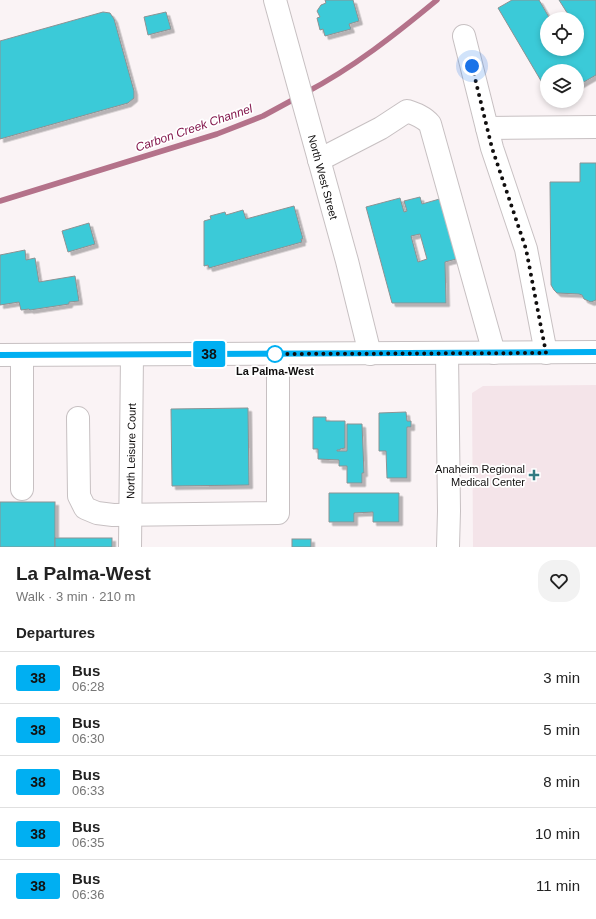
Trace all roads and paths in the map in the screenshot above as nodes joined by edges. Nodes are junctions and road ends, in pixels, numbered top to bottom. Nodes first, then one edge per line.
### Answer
1 (275, 0) edge
2 (464, 36) dead end
3 (596, 127) edge
4 (487, 128) junction
5 (319, 160) junction
6 (596, 352) edge
7 (447, 353) junction
8 (494, 353) junction
9 (546, 353) junction
10 (278, 354) junction
11 (370, 354) junction
12 (0, 355) edge
13 (22, 355) junction
14 (132, 355) junction
15 (78, 418) dead end
16 (22, 489) dead end
17 (130, 515) junction
18 (130, 547) edge
19 (448, 547) edge

1 - 5 street, North West Street
2 - 4 street
3 - 4 street
4 - 9 street
5 - 8 street
5 - 11 street, North West Street
6 - 9 street
7 - 8 street
7 - 11 street
7 - 19 street
8 - 9 street
10 - 11 street
10 - 14 street
10 - 17 street
12 - 13 street
13 - 14 street
13 - 16 street
14 - 17 street, North Leisure Court
15 - 17 street
17 - 18 street, North Leisure Court

